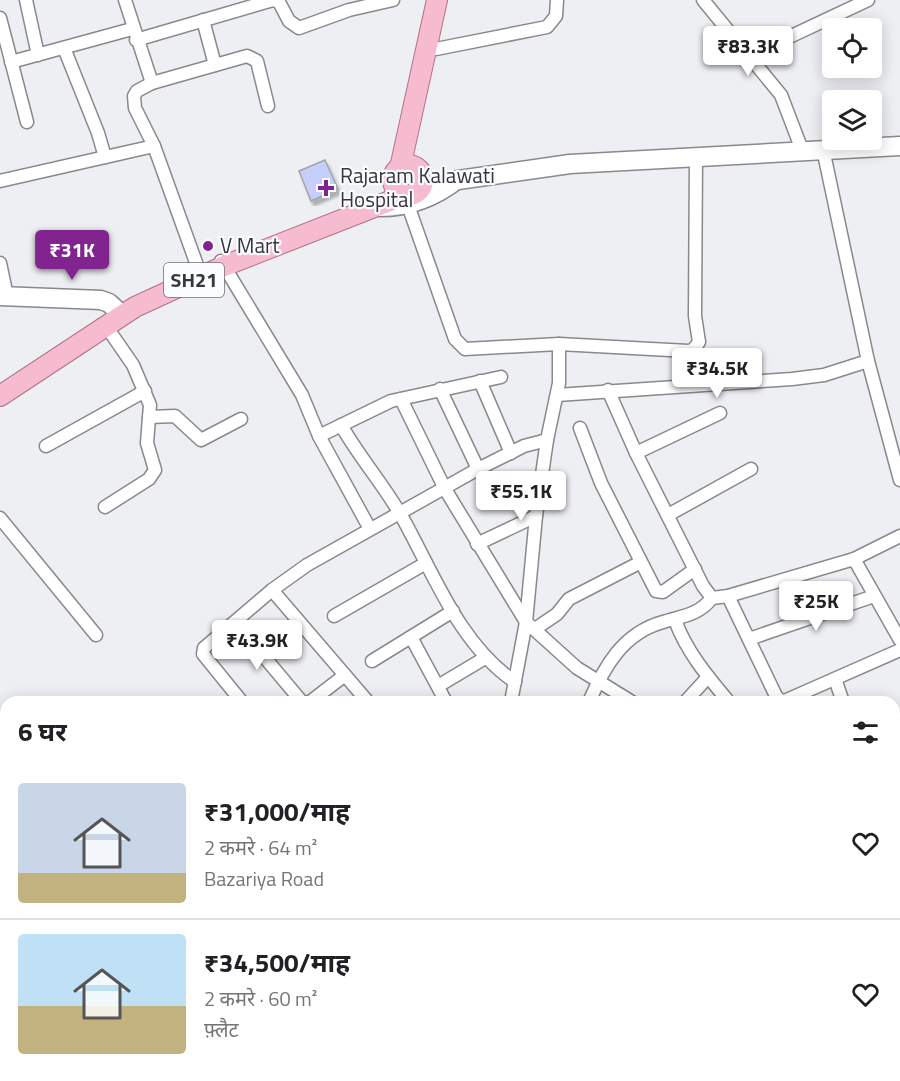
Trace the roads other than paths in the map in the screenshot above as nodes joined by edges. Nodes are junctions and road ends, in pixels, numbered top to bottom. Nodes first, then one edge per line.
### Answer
1 (26, 0) edge
2 (124, 0) edge
3 (393, 0) edge
4 (437, 0) edge
5 (447, 0) edge
6 (557, 0) edge
7 (703, 0) edge
8 (868, 0) edge
9 (261, 1) edge
10 (0, 18) edge
11 (203, 20) junction
12 (134, 35) junction
13 (64, 48) junction
14 (435, 49) junction
15 (38, 55) junction
16 (751, 55) junction
17 (11, 62) junction
18 (215, 65) junction
19 (152, 83) junction
20 (268, 106) dead end
21 (27, 122) dead end
22 (154, 146) junction
23 (900, 146) edge
24 (882, 147) edge
25 (822, 149) edge
26 (802, 150) junction
27 (823, 150) edge
28 (696, 155) junction
29 (105, 157) junction
30 (0, 181) edge
31 (460, 181) junction
32 (404, 184) junction
33 (423, 185) joint
34 (222, 263) junction
35 (0, 264) edge
36 (198, 268) junction
37 (4, 296) edge
38 (115, 317) junction
39 (559, 344) junction
40 (868, 361) junction
41 (501, 377) dead end
42 (480, 381) junction
43 (0, 387) edge
44 (440, 389) junction
45 (608, 390) junction
46 (145, 391) junction
47 (557, 395) junction
48 (0, 396) edge
49 (401, 399) junction
50 (720, 413) dead end
51 (150, 417) junction
52 (241, 419) dead end
53 (341, 425) junction
54 (580, 428) dead end
55 (319, 436) junction
56 (547, 440) junction
57 (46, 446) dead end
58 (511, 453) junction
59 (636, 453) junction
60 (478, 469) junction
61 (751, 470) dead end
62 (900, 480) edge
63 (445, 489) junction
64 (105, 507) dead end
65 (400, 514) junction
66 (668, 515) junction
67 (536, 516) junction
68 (0, 518) edge
69 (370, 529) junction
70 (900, 536) edge
71 (477, 544) junction
72 (854, 559) junction
73 (426, 563) junction
74 (639, 563) junction
75 (695, 569) junction
76 (272, 590) junction
77 (728, 596) junction
78 (874, 596) junction
79 (712, 598) junction
80 (453, 611) junction
81 (334, 616) dead end
82 (675, 620) junction
83 (235, 621) junction
84 (530, 626) junction
85 (96, 635) dead end
86 (411, 637) junction
87 (749, 639) junction
88 (900, 640) edge
89 (900, 650) edge
90 (485, 658) junction
91 (372, 661) dead end
92 (345, 675) junction
93 (708, 677) junction
94 (835, 679) junction
95 (515, 682) junction
96 (597, 682) junction
97 (438, 686) junction
98 (237, 696) edge
99 (297, 696) edge
100 (318, 696) edge
101 (363, 696) edge
102 (443, 696) edge
103 (512, 696) edge
104 (591, 696) edge
105 (622, 696) edge
106 (691, 696) edge
107 (724, 696) edge
108 (776, 696) edge
109 (796, 696) edge
110 (841, 696) edge

1 - 15 street
2 - 12 street
3 - 9 street
4 - 32 main road
5 - 14 main road
6 - 14 street
7 - 16 street
8 - 16 street
9 - 11 street
10 - 17 street
11 - 12 street
11 - 18 street
12 - 13 street
12 - 19 street
13 - 15 street
13 - 29 street
14 - 32 main road
15 - 17 street
16 - 26 street
17 - 21 street
18 - 19 street
18 - 20 street
19 - 22 street
22 - 29 street
22 - 36 street
23 - 24 street
25 - 26 street
26 - 28 street
27 - 40 street
28 - 31 street
28 - 39 street
29 - 30 street
31 - 32 street
31 - 33 street
32 - 33 main road, SH21
32 - 34 main road
32 - 34 main road, SH21
32 - 39 street
34 - 36 main road
34 - 38 main road, SH21
34 - 55 street
35 - 37 street
36 - 38 main road
37 - 38 street
38 - 43 main road
38 - 46 street
38 - 48 main road, SH21
39 - 47 street
40 - 45 street
40 - 62 street
41 - 42 street
42 - 44 street
42 - 58 street
44 - 49 street
44 - 60 street
45 - 47 street
45 - 59 street
46 - 51 street
46 - 57 street
47 - 56 street
49 - 53 street
49 - 63 street
50 - 59 street
51 - 52 street
51 - 64 street
53 - 55 street
53 - 65 street
54 - 74 street
55 - 69 street
56 - 58 street
56 - 67 street
58 - 60 street
59 - 66 street
60 - 63 street
61 - 66 street
63 - 65 street
63 - 71 street
65 - 69 street
65 - 73 street
66 - 75 street
67 - 71 street
67 - 84 street
68 - 85 street
69 - 76 street
70 - 72 street
71 - 84 street
72 - 77 street
72 - 78 street
73 - 80 street
73 - 81 street
74 - 75 street
74 - 84 street
75 - 79 street
76 - 83 street
76 - 92 street
77 - 79 street
77 - 87 street
78 - 87 street
78 - 88 street
79 - 82 street
80 - 86 street
80 - 90 street
82 - 93 street
82 - 96 street
83 - 98 street
83 - 99 street
84 - 95 street
84 - 96 street
86 - 91 street
86 - 97 street
87 - 108 street
89 - 94 street
90 - 95 street
90 - 97 street
92 - 100 street
92 - 101 street
93 - 106 street
93 - 107 street
94 - 109 street
94 - 110 street
95 - 103 street
96 - 104 street
96 - 105 street
97 - 102 street

